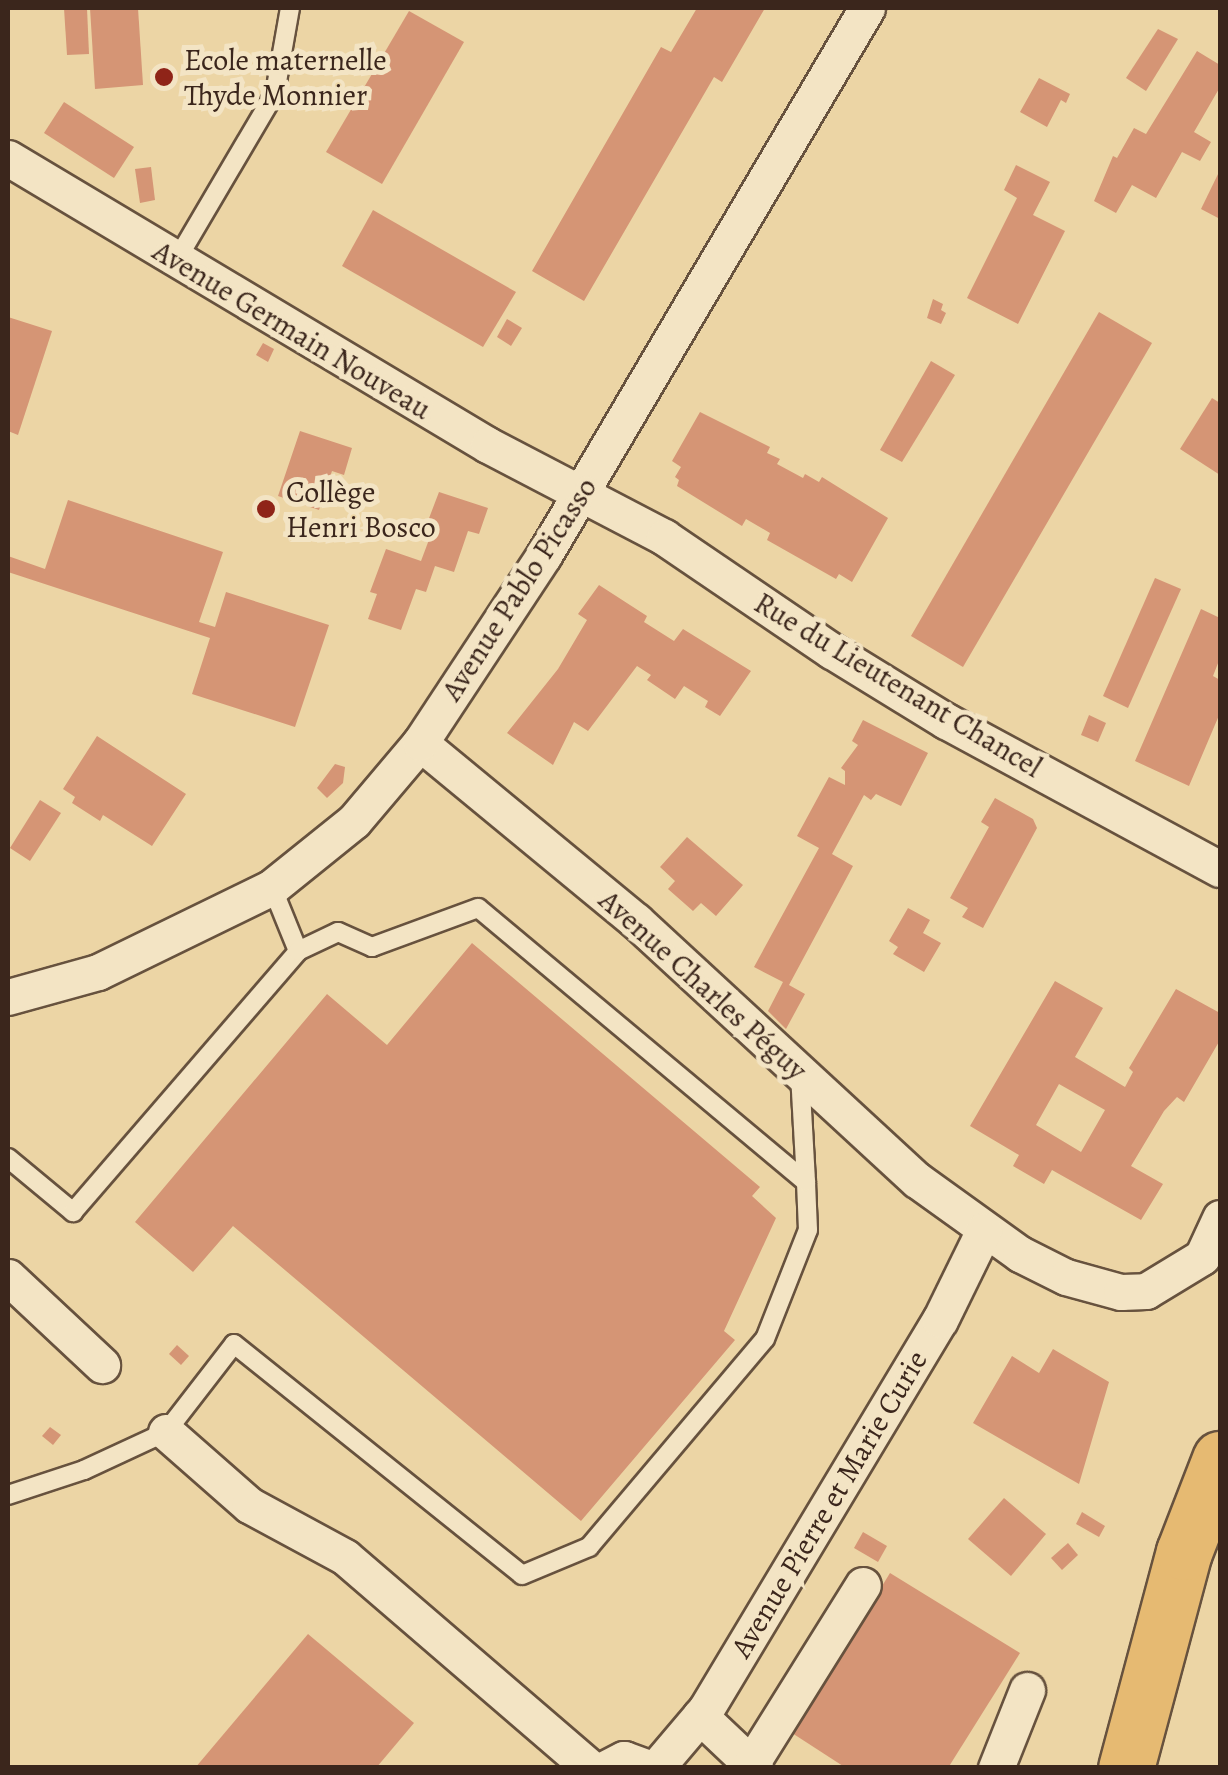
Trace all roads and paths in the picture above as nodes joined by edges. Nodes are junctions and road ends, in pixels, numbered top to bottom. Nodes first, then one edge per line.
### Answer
1 (290, 8) edge
2 (867, 8) edge
3 (8, 158) edge
4 (176, 262) junction
5 (581, 493) junction
6 (420, 743) junction
7 (1220, 869) edge
8 (272, 887) junction
9 (298, 951) junction
10 (8, 997) edge
11 (800, 1074) junction
12 (8, 1158) edge
13 (806, 1182) junction
14 (1220, 1218) edge
15 (984, 1230) junction
16 (8, 1277) edge
17 (102, 1365) dead end
18 (166, 1432) junction
19 (1220, 1459) edge
20 (8, 1495) edge
21 (863, 1585) dead end
22 (1027, 1690) dead end
23 (700, 1716) junction
24 (753, 1766) edge
25 (590, 1768) edge
26 (606, 1768) edge
27 (653, 1768) edge
28 (996, 1768) edge
29 (1126, 1768) edge

1 - 4 lane
2 - 5 street, Avenue Pablo Picasso
3 - 4 street, Avenue Germain Nouveau
4 - 5 street, Avenue Germain Nouveau
5 - 6 street, Avenue Pablo Picasso
5 - 7 street, Rue du Lieutenant Chancel
6 - 8 street, Avenue Pablo Picasso
6 - 11 street, Avenue Charles Péguy
8 - 9 lane
8 - 10 street, Avenue Pablo Picasso
9 - 12 lane
9 - 13 lane
11 - 13 lane
11 - 15 street, Avenue Charles Péguy
13 - 18 lane
14 - 15 street, Avenue Charles Péguy
15 - 23 street, Avenue Pierre et Marie Curie
16 - 17 street
18 - 20 lane
18 - 25 street
19 - 29 highway
21 - 24 street
22 - 28 street
23 - 24 street
23 - 27 street, Avenue Pierre et Marie Curie
26 - 27 street, Avenue Pierre et Marie Curie

